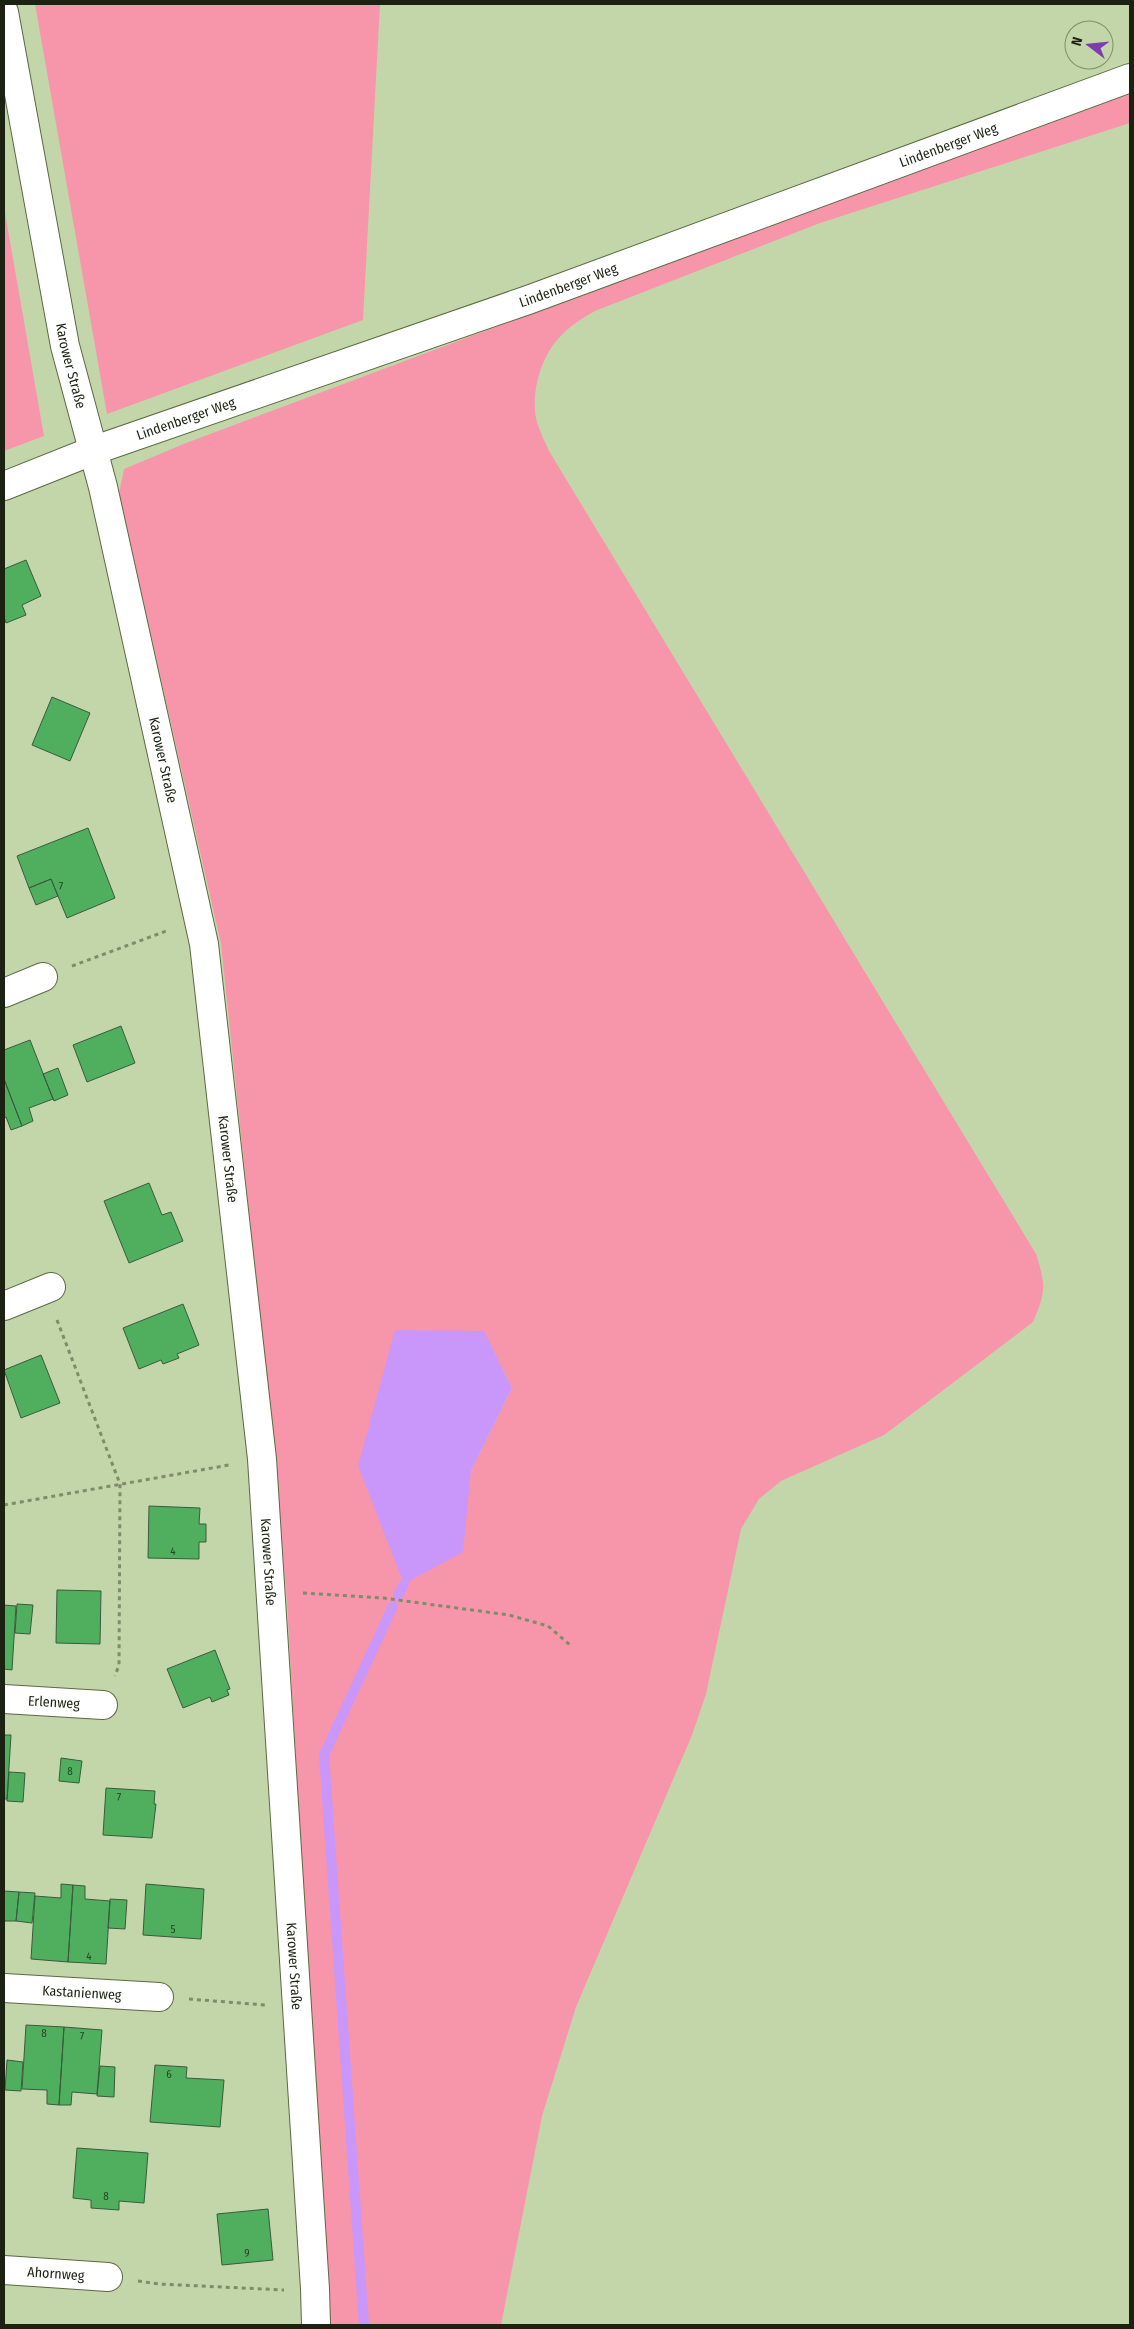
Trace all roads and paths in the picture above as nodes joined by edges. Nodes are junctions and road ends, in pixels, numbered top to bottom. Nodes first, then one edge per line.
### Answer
1 (4, 12) edge
2 (1130, 78) edge
3 (92, 452) junction
4 (4, 486) edge
5 (198, 919) junction
6 (43, 977) joint
7 (4, 993) edge
8 (51, 1287) joint
9 (4, 1306) edge
10 (262, 1459) junction
11 (120, 1484) junction
12 (4, 1505) edge
13 (270, 1590) junction
14 (570, 1645) dead end
15 (4, 1699) edge
16 (103, 1705) joint
17 (4, 1988) edge
18 (159, 1997) joint
19 (297, 2007) junction
20 (4, 2270) edge
21 (108, 2276) joint
22 (315, 2289) junction
23 (316, 2325) edge

1 - 3 street, Karower Straße
2 - 3 street, Lindenberger Weg
3 - 4 street, Lindenberger Weg
3 - 5 street, Karower Straße
5 - 6 path
5 - 10 street, Karower Straße
6 - 7 street
8 - 9 street
8 - 11 path
10 - 11 path
10 - 13 street, Karower Straße
11 - 12 path
11 - 16 path
13 - 14 path
13 - 19 street, Karower Straße
15 - 16 street, Erlenweg
17 - 18 street, Kastanienweg
18 - 19 path
19 - 22 street, Karower Straße
20 - 21 street, Ahornweg
21 - 22 path
22 - 23 street, Karower Straße

